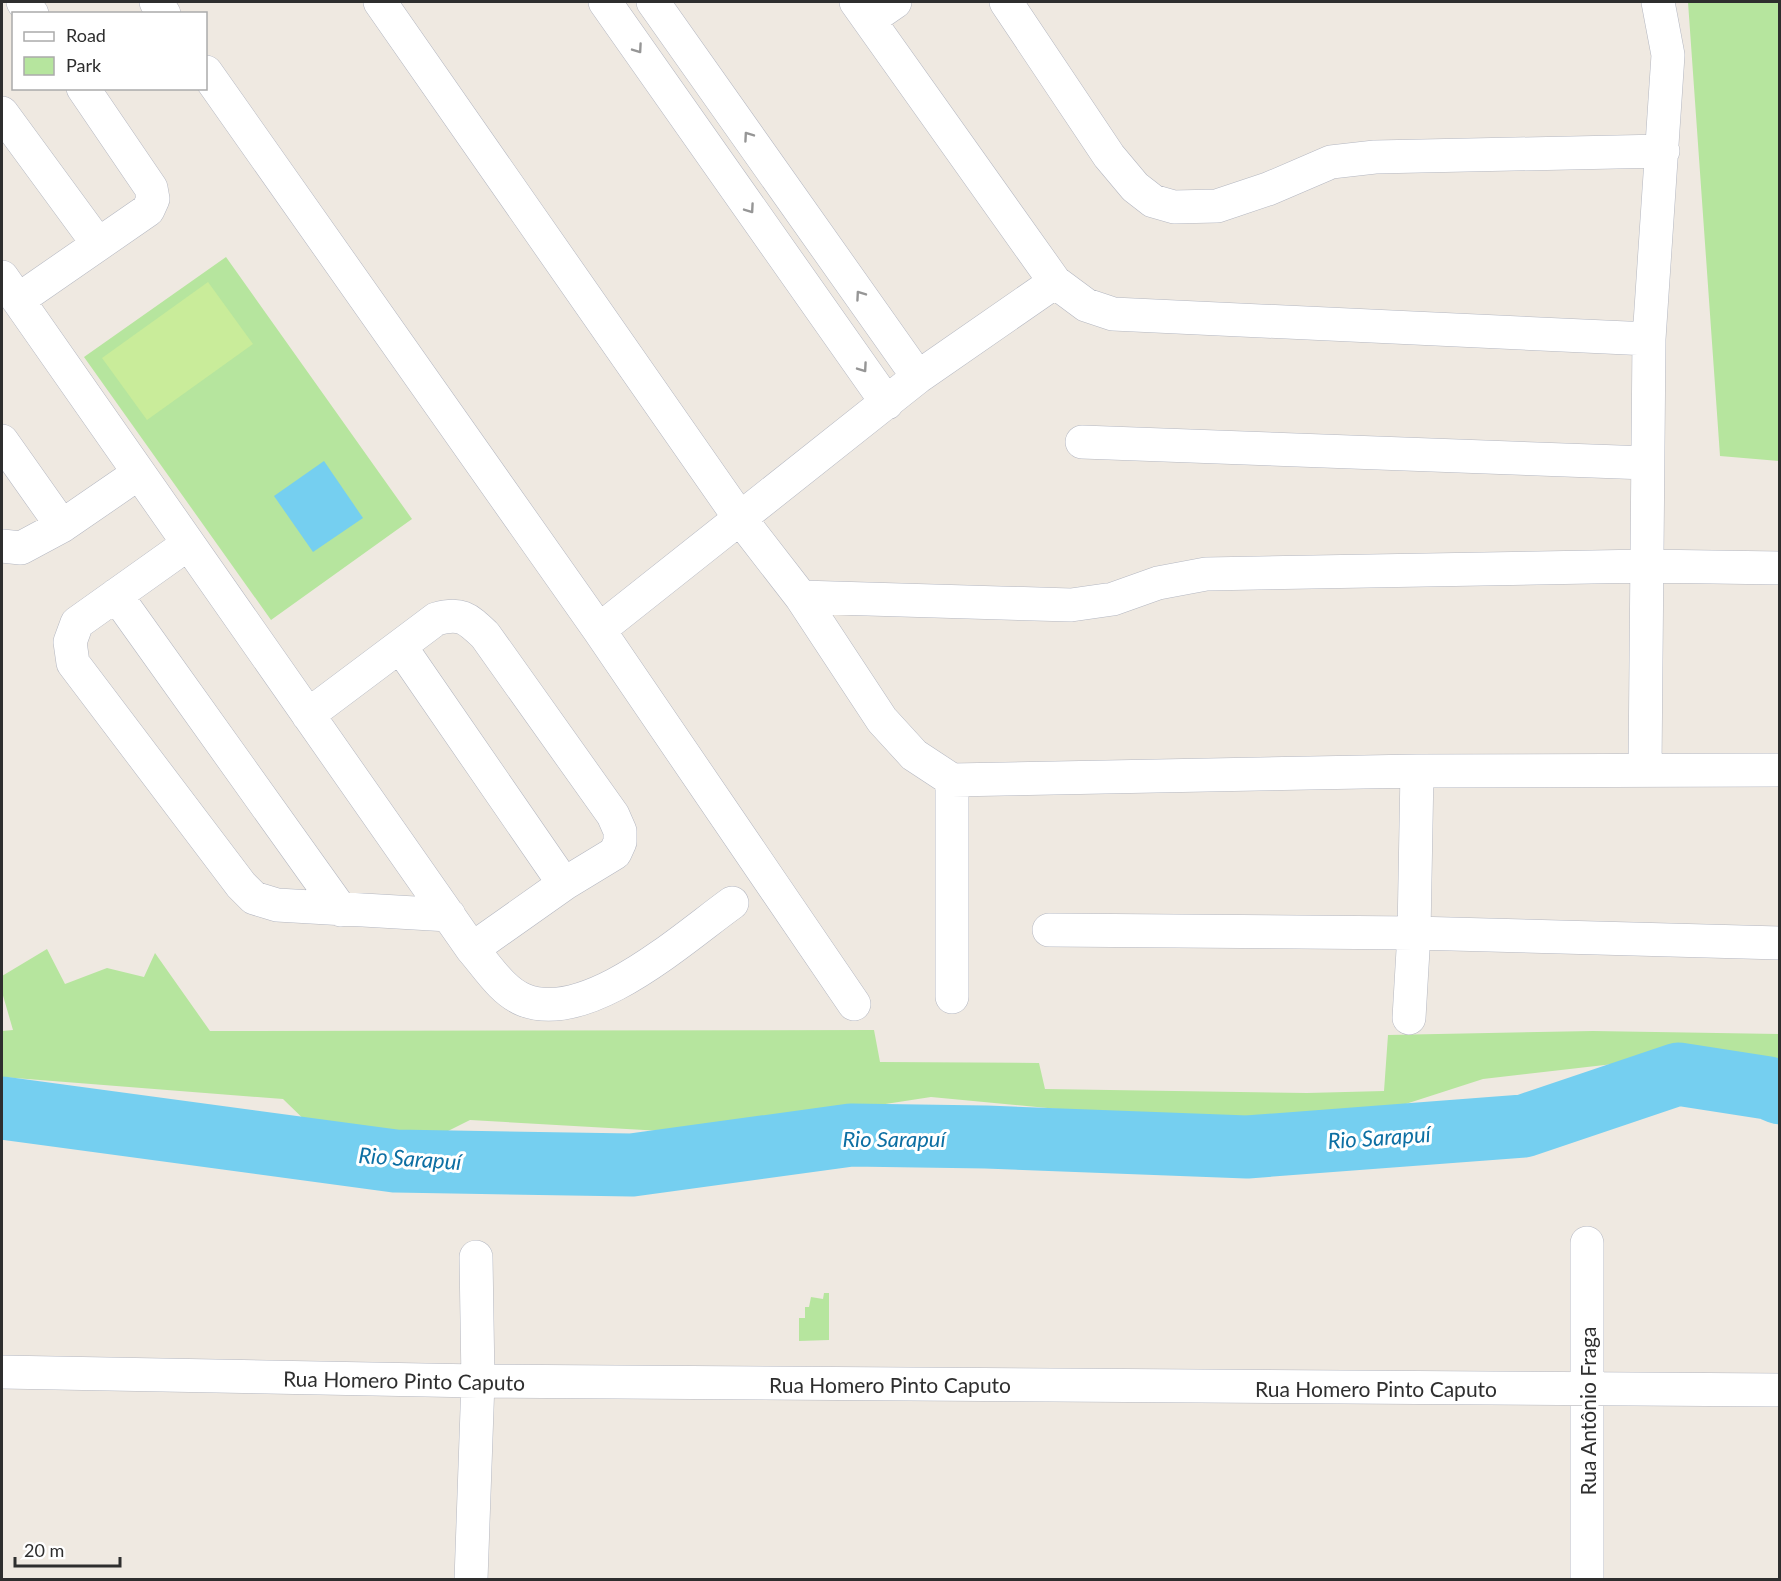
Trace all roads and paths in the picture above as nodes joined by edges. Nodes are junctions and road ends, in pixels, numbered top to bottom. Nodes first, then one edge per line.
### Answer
1 (380, 2) edge
2 (605, 2) edge
3 (653, 2) edge
4 (1006, 2) edge
5 (1658, 2) edge
6 (873, 8) edge
7 (207, 73) edge
8 (84, 90) edge
9 (2, 113) edge
10 (1663, 151) junction
11 (98, 244) junction
12 (1054, 282) junction
13 (10, 288) edge
14 (1649, 339) junction
15 (918, 377) junction
16 (887, 403) junction
17 (2, 441) edge
18 (1082, 442) dead end
19 (1647, 463) junction
20 (139, 473) junction
21 (739, 517) junction
22 (62, 526) junction
23 (188, 544) junction
24 (2, 546) edge
25 (1646, 566) junction
26 (1779, 568) edge
27 (116, 595) junction
28 (801, 597) junction
29 (599, 630) junction
30 (400, 646) junction
31 (308, 715) junction
32 (1646, 769) junction
33 (1779, 770) edge
34 (1417, 771) junction
35 (952, 780) junction
36 (564, 884) junction
37 (732, 903) dead end
38 (341, 910) junction
39 (448, 915) junction
40 (1049, 930) dead end
41 (1414, 933) junction
42 (1779, 943) edge
43 (472, 949) junction
44 (952, 997) dead end
45 (854, 1004) dead end
46 (1409, 1018) dead end
47 (1587, 1243) dead end
48 (476, 1257) dead end
49 (2, 1372) edge
50 (478, 1382) junction
51 (1587, 1389) junction
52 (1779, 1390) edge
53 (471, 1580) edge
54 (1587, 1580) edge

1 - 21 street
2 -> 16 street
15 -> 3 street
4 - 10 street
5 - 10 street
6 - 12 street
7 - 29 street
8 - 11 street
9 - 11 street
10 - 14 street
11 - 13 street
12 - 14 street
12 - 15 street
13 - 20 street
14 - 19 street
15 - 16 street
16 - 21 street
17 - 22 street
18 - 19 street
19 - 25 street
20 - 22 street
20 - 23 street
21 - 28 street
21 - 29 street
22 - 24 street
23 - 27 street
23 - 31 street
25 - 26 street
25 - 28 street
25 - 32 street
27 - 38 street
27 - 38 street
28 - 35 street
29 - 45 street
30 - 31 street
30 - 36 street
30 - 36 street
31 - 39 street
32 - 33 street
32 - 34 street
34 - 35 street
34 - 41 street
35 - 44 street
36 - 43 street
37 - 43 street
38 - 39 street
39 - 43 street
40 - 41 street
41 - 42 street
41 - 46 street
47 - 51 street, Rua Antônio Fraga
48 - 50 street
49 - 50 street, Rua Homero Pinto Caputo
50 - 51 street, Rua Homero Pinto Caputo
50 - 53 street
51 - 52 street, Rua Homero Pinto Caputo
51 - 54 street, Rua Antônio Fraga

